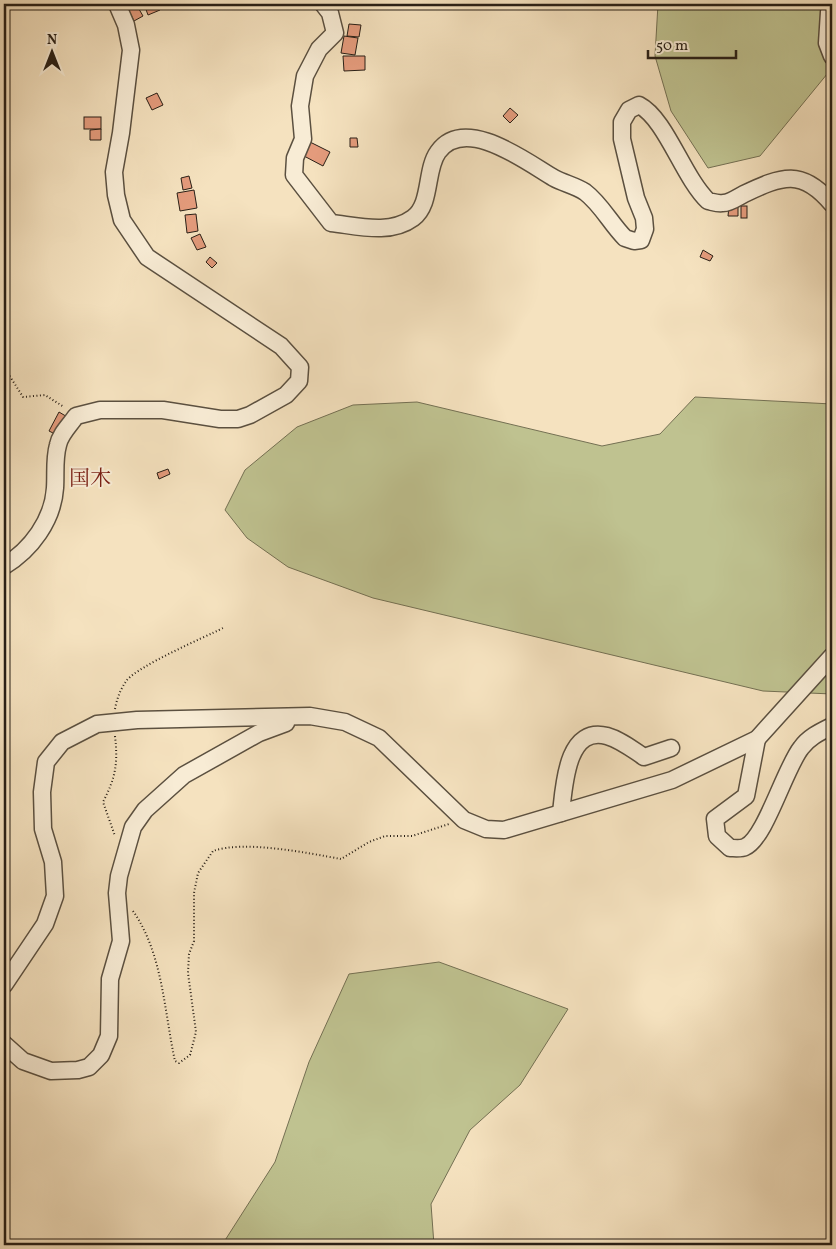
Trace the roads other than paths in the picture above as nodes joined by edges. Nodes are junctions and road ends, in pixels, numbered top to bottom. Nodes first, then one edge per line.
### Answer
1 (117, 4) edge
2 (323, 4) edge
3 (832, 9) edge
4 (832, 56) edge
5 (832, 204) edge
6 (4, 566) edge
7 (832, 656) edge
8 (310, 716) junction
9 (832, 726) edge
10 (757, 739) junction
11 (670, 748) dead end
12 (561, 813) junction
13 (4, 985) edge
14 (4, 1044) edge

1 - 6 street
2 - 5 street
3 - 4 street
7 - 10 street
8 - 12 street
8 - 13 street
8 - 14 street
9 - 10 street
10 - 12 street
11 - 12 street

